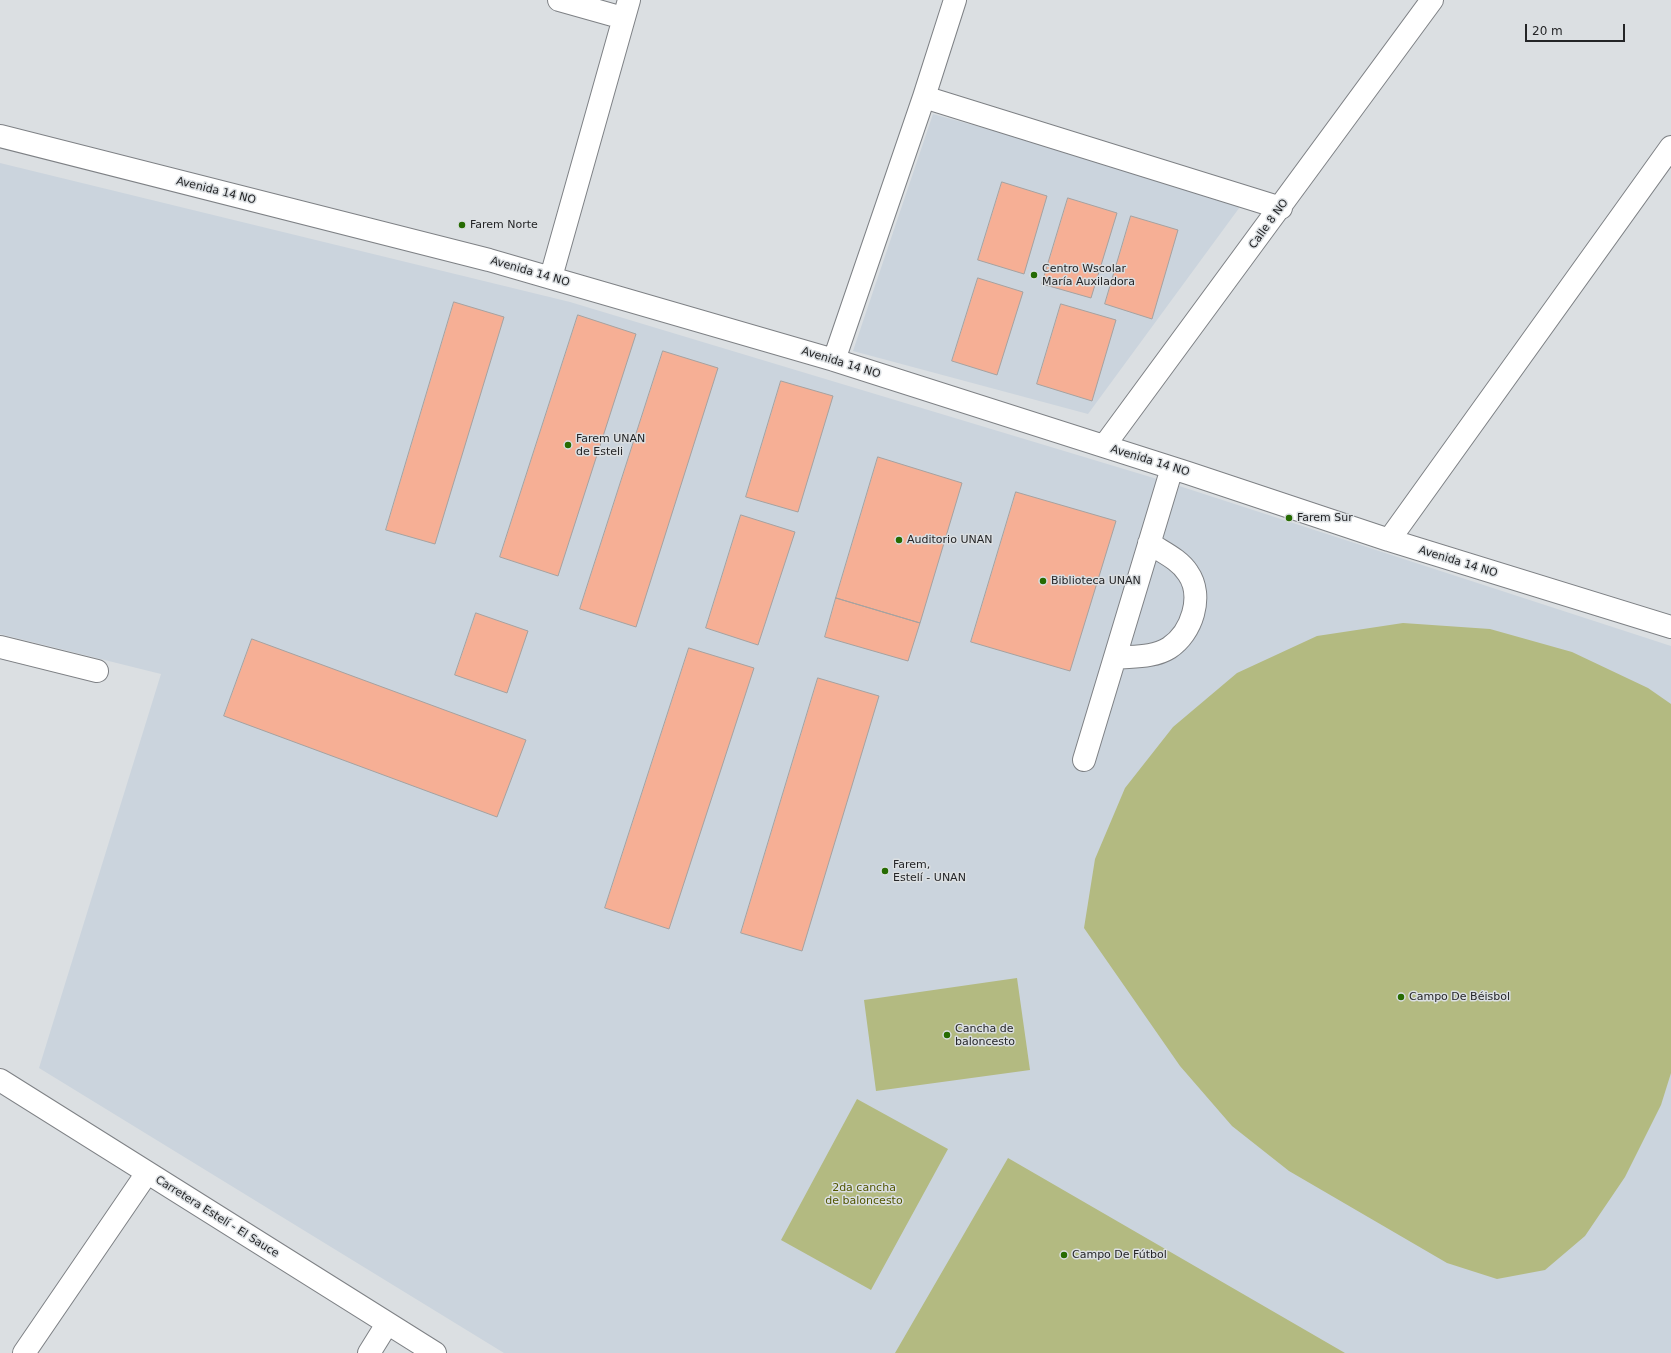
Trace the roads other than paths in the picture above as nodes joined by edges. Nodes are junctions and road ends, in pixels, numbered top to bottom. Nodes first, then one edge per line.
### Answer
1 (559, 0) edge
2 (955, 0) edge
3 (1432, 0) edge
4 (626, 9) edge
5 (924, 97) junction
6 (0, 136) edge
7 (1671, 147) edge
8 (1281, 208) junction
9 (551, 278) junction
10 (834, 360) junction
11 (1104, 446) junction
12 (1172, 468) junction
13 (1389, 540) junction
14 (1149, 543) junction
15 (1671, 627) edge
16 (0, 647) edge
17 (1115, 658) junction
18 (97, 671) dead end
19 (1084, 760) dead end
20 (0, 1080) edge
21 (147, 1173) junction
22 (387, 1324) junction
23 (24, 1353) edge
24 (369, 1353) edge
25 (435, 1353) edge

1 - 4 street
2 - 5 street
3 - 8 street, Calle 8 NO
4 - 9 street
5 - 8 street
5 - 10 street
6 - 9 street, Avenida 14 NO
7 - 13 street
8 - 11 street, Calle 8 NO
9 - 10 street, Avenida 14 NO
10 - 11 street, Avenida 14 NO
11 - 12 street, Avenida 14 NO
12 - 13 street, Avenida 14 NO
12 - 14 street
13 - 15 street, Avenida 14 NO
14 - 17 street
14 - 17 street
16 - 18 street
17 - 19 street
20 - 21 street, Carretera Estelí - El Sauce
21 - 22 street, Carretera Estelí - El Sauce
21 - 23 street
22 - 24 street
22 - 25 street, Carretera Estelí - El Sauce

